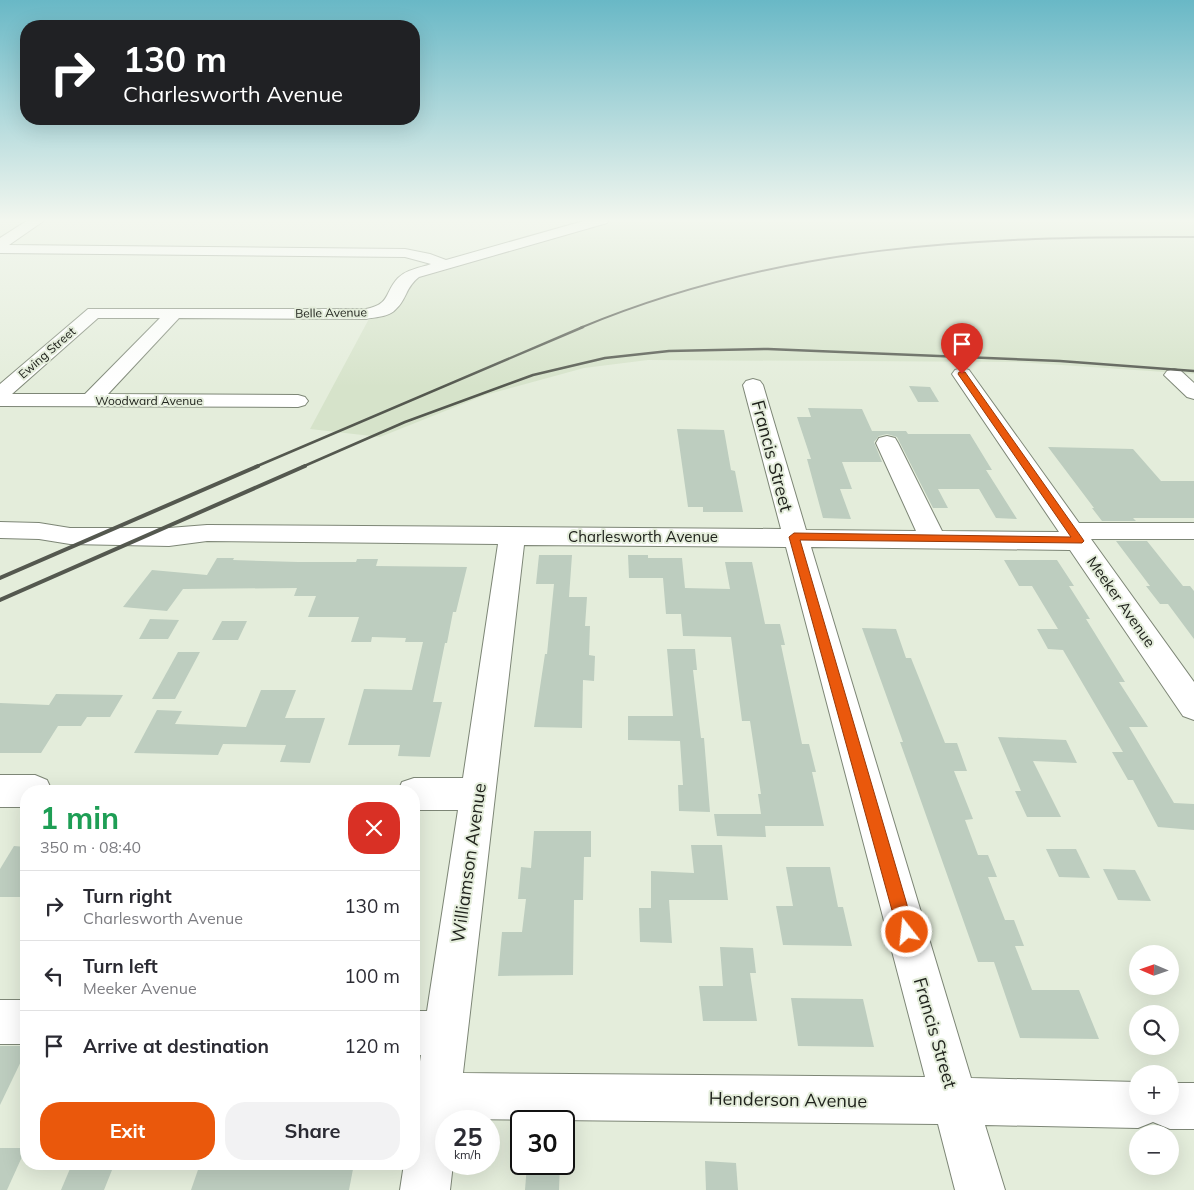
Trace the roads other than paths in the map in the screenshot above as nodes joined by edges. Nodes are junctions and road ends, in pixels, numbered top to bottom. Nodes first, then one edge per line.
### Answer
1 (412, 276) edge
2 (94, 313) joint
3 (176, 313) junction
4 (962, 374) dead end
5 (1174, 375) dead end
6 (752, 385) dead end
7 (1194, 393) edge
8 (0, 394) edge
9 (0, 400) edge
10 (91, 400) junction
11 (298, 401) dead end
12 (887, 443) dead end
13 (0, 530) edge
14 (1194, 531) edge
15 (1075, 536) junction
16 (512, 537) junction
17 (794, 537) junction
18 (933, 539) junction
19 (1194, 706) edge
20 (0, 791) edge
21 (20, 791) edge
22 (420, 794) edge
23 (478, 794) junction
24 (0, 1022) edge
25 (20, 1022) edge
26 (430, 1034) edge
27 (438, 1096) junction
28 (955, 1101) junction
29 (1129, 1105) edge
30 (1179, 1106) edge
31 (1194, 1106) edge
32 (424, 1190) edge
33 (980, 1190) edge

1 - 3 street, Belle Avenue
2 - 3 street, Belle Avenue
2 - 8 street, Ewing Street
3 - 10 street
4 - 15 street, Meeker Avenue
5 - 7 street
6 - 17 street, Francis Street
9 - 10 street, Woodward Avenue
10 - 11 street, Woodward Avenue
12 - 18 street
13 - 16 street, Charlesworth Avenue
14 - 15 street, Charlesworth Avenue
15 - 18 street, Charlesworth Avenue
15 - 19 street, Meeker Avenue
16 - 17 street, Charlesworth Avenue
16 - 23 street, Williamson Avenue
17 - 18 street, Charlesworth Avenue
17 - 28 street, Francis Street
20 - 21 street
22 - 23 street
23 - 26 street, Williamson Avenue
24 - 25 street
26 - 27 street, Williamson Avenue
27 - 28 street, Henderson Avenue
27 - 32 street, Williamson Avenue
28 - 29 street, Henderson Avenue
28 - 33 street, Francis Street
30 - 31 street

